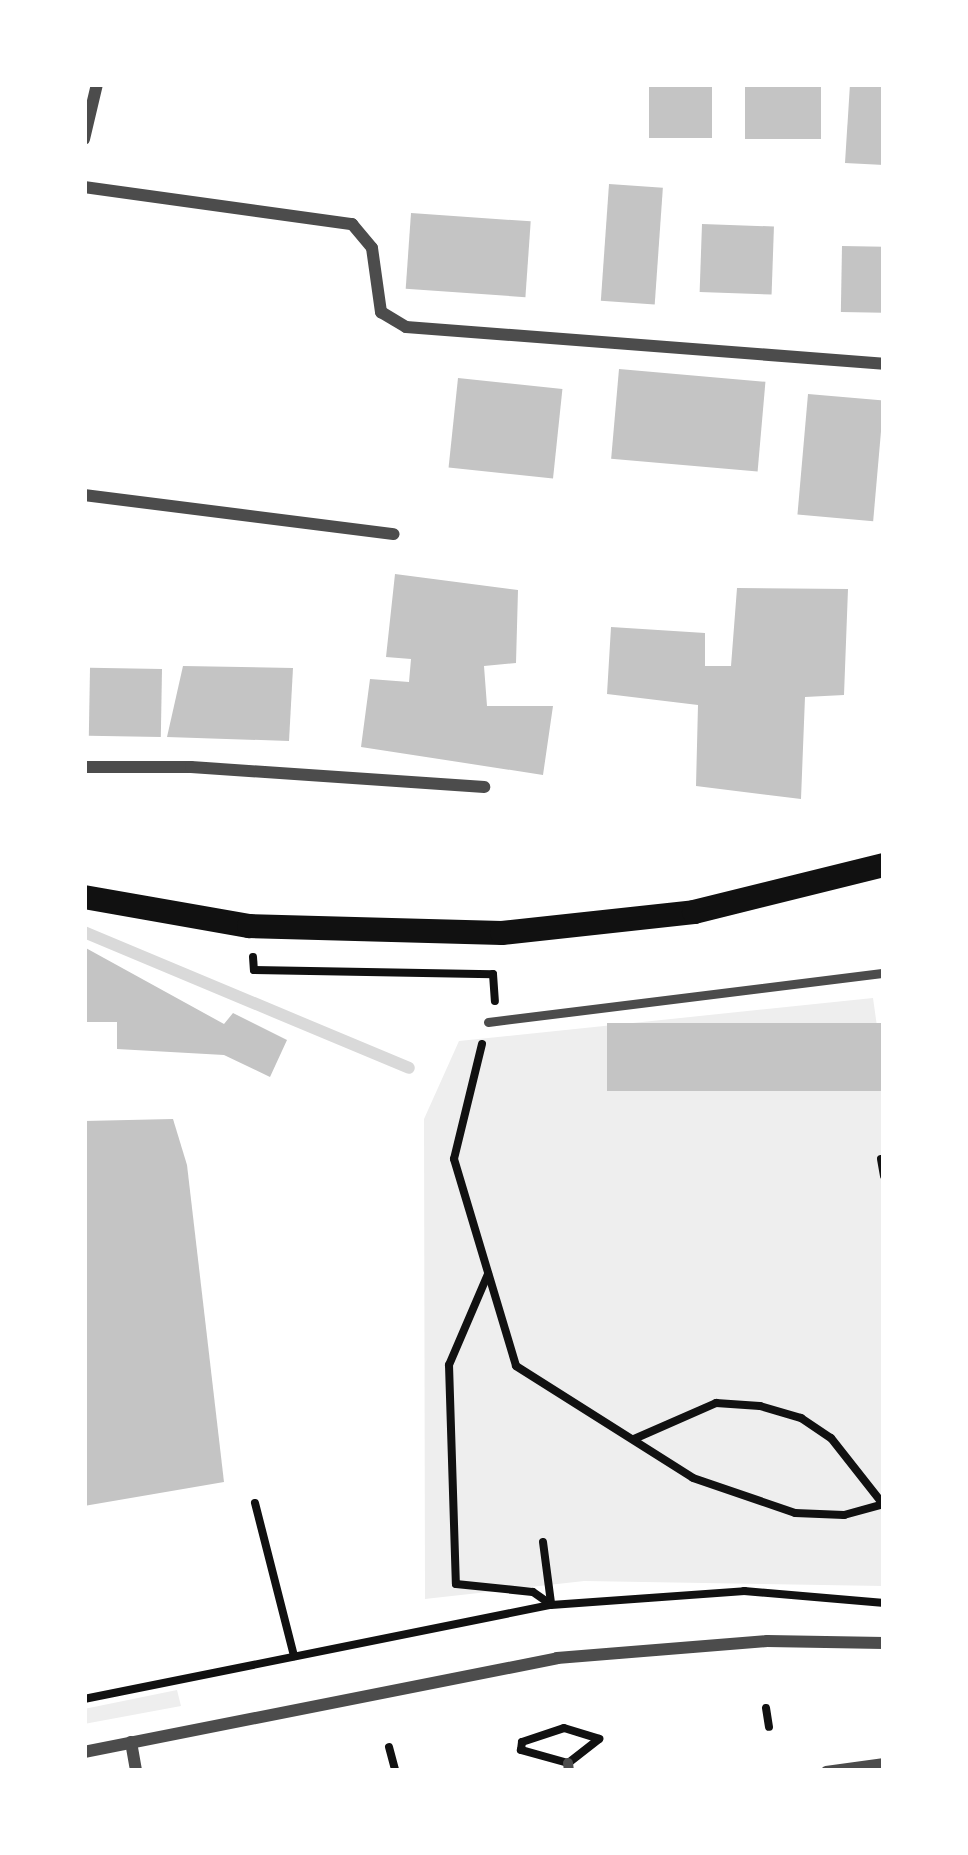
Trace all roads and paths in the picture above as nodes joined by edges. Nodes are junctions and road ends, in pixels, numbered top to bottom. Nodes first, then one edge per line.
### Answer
1 (97, 84) edge
2 (84, 139) edge
3 (84, 187) edge
4 (884, 364) edge
5 (84, 495) edge
6 (394, 534) dead end
7 (84, 767) edge
8 (484, 787) dead end
9 (884, 866) edge
10 (84, 897) edge
11 (884, 973) edge
12 (488, 1022) joint
13 (881, 1159) edge
14 (884, 1176) edge
15 (488, 1273) junction
16 (633, 1440) junction
17 (256, 1503) dead end
18 (884, 1504) edge
19 (544, 1542) dead end
20 (884, 1603) edge
21 (551, 1605) junction
22 (884, 1642) edge
23 (294, 1656) junction
24 (84, 1699) edge
25 (766, 1708) dead end
26 (769, 1727) dead end
27 (131, 1742) junction
28 (388, 1747) dead end
29 (84, 1752) edge
30 (884, 1763) edge
31 (395, 1769) edge
32 (136, 1771) edge
33 (826, 1771) edge

1 - 2 street
3 - 4 street
5 - 6 street
7 - 8 street
9 - 10 main road
11 - 12 lane
12 - 15 path
13 - 14 path
15 - 16 path
15 - 21 path
16 - 18 path
16 - 18 path
17 - 23 path
19 - 21 path
20 - 21 path
21 - 23 path
22 - 27 street
23 - 24 path
25 - 26 path
27 - 29 street
27 - 32 street
28 - 31 path
30 - 33 street

